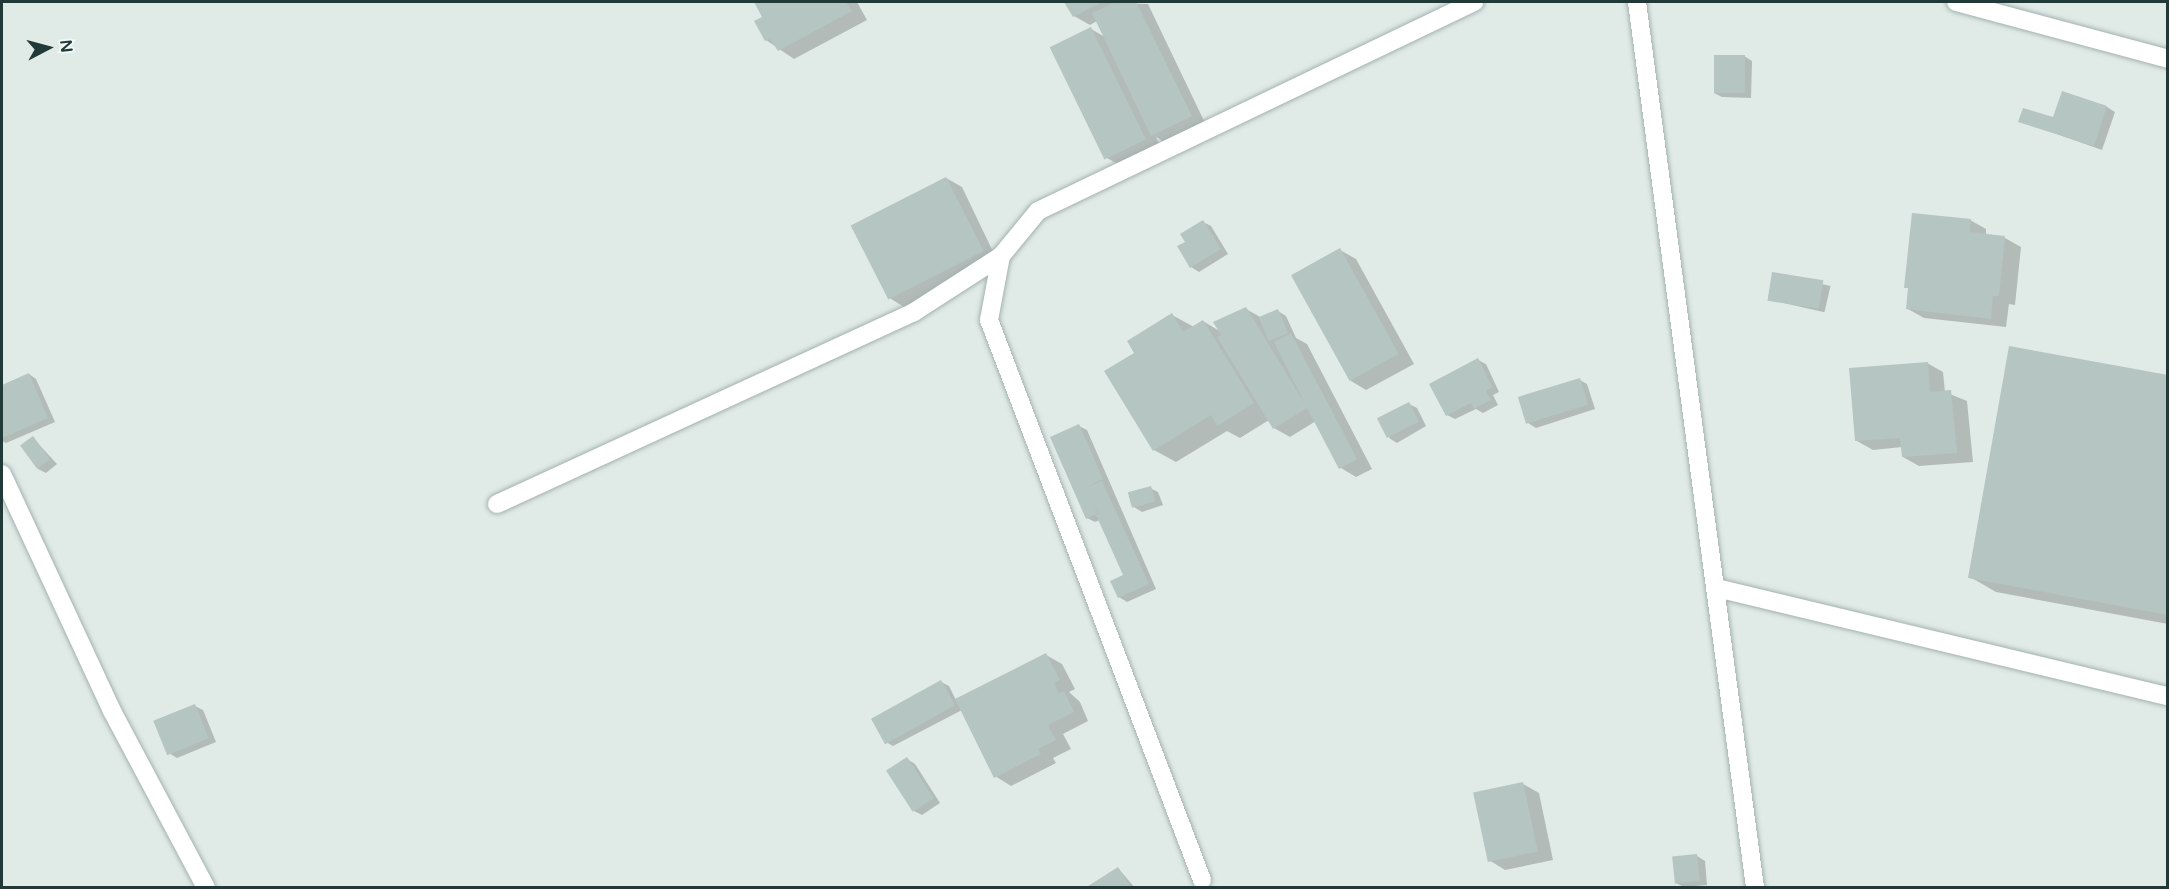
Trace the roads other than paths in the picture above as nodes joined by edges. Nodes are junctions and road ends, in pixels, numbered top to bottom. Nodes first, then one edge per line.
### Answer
1 (1636, 2) edge
2 (1956, 2) edge
3 (1466, 3) edge
4 (2168, 59) edge
5 (1000, 255) junction
6 (2, 474) edge
7 (497, 504) dead end
8 (1717, 588) junction
9 (2168, 696) edge
10 (1202, 880) dead end
11 (206, 888) edge
12 (1755, 888) edge

1 - 8 street
2 - 4 street
3 - 5 street
5 - 7 street
5 - 10 street
6 - 11 street
8 - 9 street
8 - 12 street

